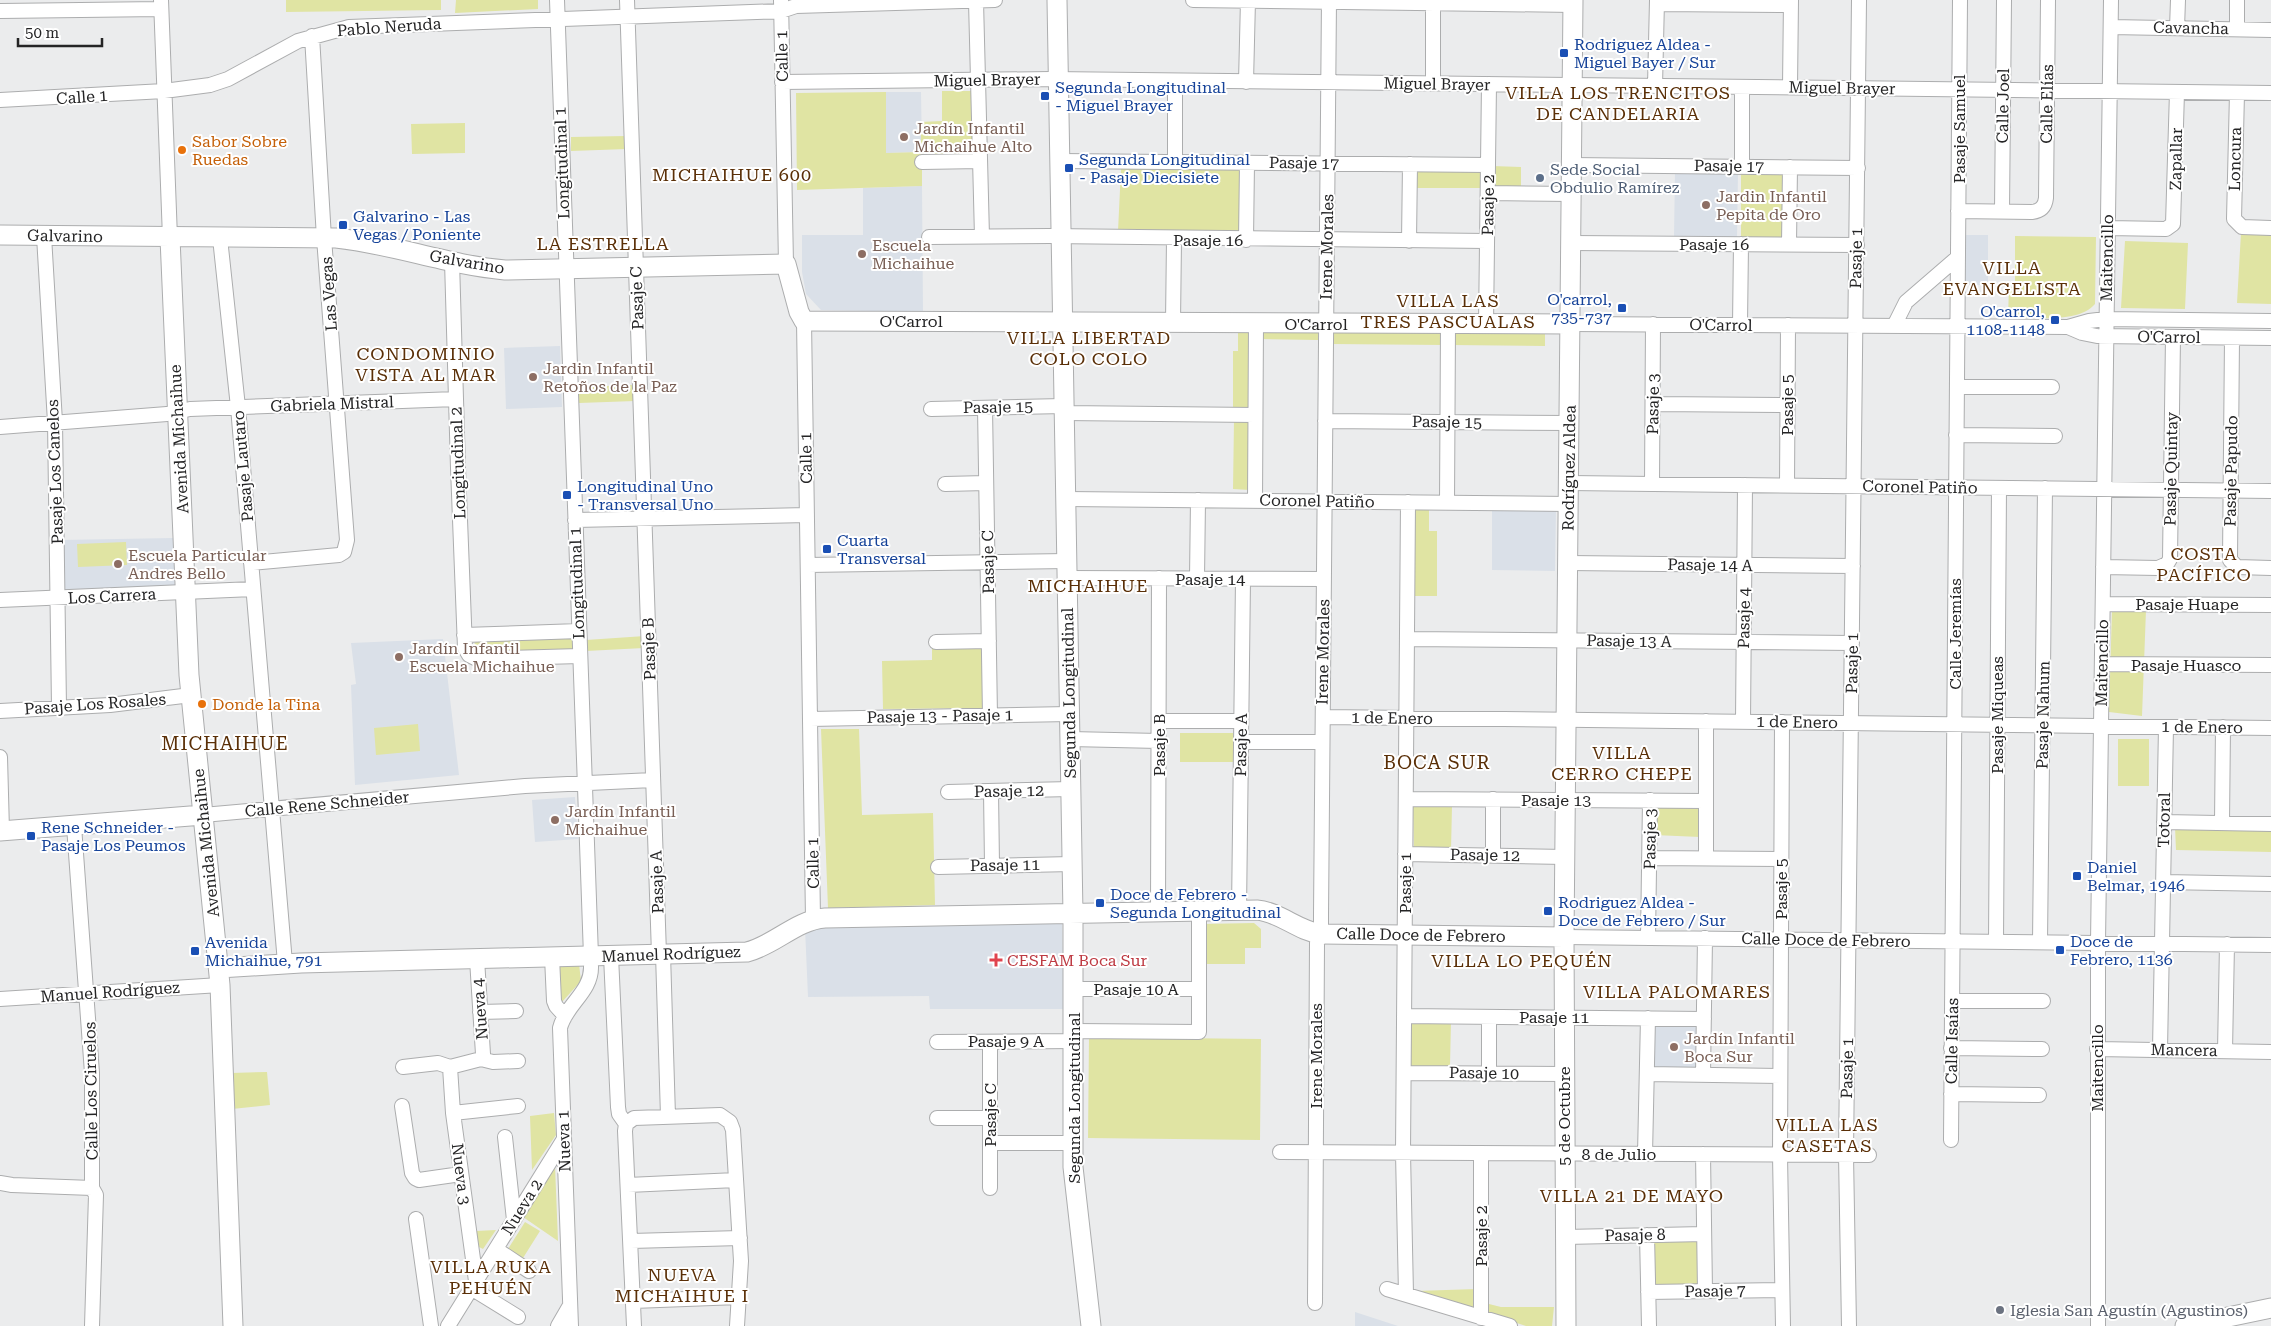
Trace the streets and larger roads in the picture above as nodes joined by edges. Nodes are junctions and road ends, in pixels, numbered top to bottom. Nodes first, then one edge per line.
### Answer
1 (557, 0) edge
2 (627, 0) edge
3 (976, 0) edge
4 (995, 0) edge
5 (1057, 0) edge
6 (1193, 0) edge
7 (1248, 0) edge
8 (1859, 0) edge
9 (1960, 0) edge
10 (2004, 0) edge
11 (2048, 0) edge
12 (2111, 0) edge
13 (2178, 0) edge
14 (2237, 0) edge
15 (1329, 1) edge
16 (1435, 2) edge
17 (1573, 2) edge
18 (1657, 2) edge
19 (1791, 3) edge
20 (161, 4) edge
21 (781, 5) edge
22 (0, 11) edge
23 (627, 17) junction
24 (557, 19) junction
25 (2111, 27) junction
26 (2177, 28) junction
27 (2237, 29) junction
28 (2271, 30) edge
29 (312, 36) junction
30 (978, 80) junction
31 (1058, 80) junction
32 (1175, 81) junction
33 (782, 82) junction
34 (1246, 82) junction
35 (1328, 83) junction
36 (1433, 84) junction
37 (1489, 84) junction
38 (1572, 85) junction
39 (1655, 86) junction
40 (1742, 87) junction
41 (1790, 87) junction
42 (1858, 88) junction
43 (1959, 89) junction
44 (2003, 89) junction
45 (2047, 90) junction
46 (2110, 90) junction
47 (164, 91) junction
48 (2176, 92) junction
49 (2237, 93) junction
50 (2271, 93) edge
51 (0, 100) edge
52 (980, 160) junction
53 (1060, 161) junction
54 (922, 162) dead end
55 (1175, 162) junction
56 (1247, 163) junction
57 (1328, 164) junction
58 (1410, 164) junction
59 (1488, 165) junction
60 (1571, 165) junction
61 (1742, 166) junction
62 (1790, 167) junction
63 (1858, 168) junction
64 (1488, 193) junction
65 (1571, 194) junction
66 (1958, 211) junction
67 (2002, 211) junction
68 (2108, 228) junction
69 (2271, 228) edge
70 (0, 235) edge
71 (44, 236) junction
72 (982, 237) junction
73 (1061, 237) junction
74 (170, 238) junction
75 (220, 238) junction
76 (324, 238) junction
77 (929, 238) dead end
78 (1174, 239) junction
79 (1246, 240) junction
80 (1327, 240) junction
81 (1409, 241) junction
82 (1487, 242) junction
83 (1571, 243) junction
84 (1741, 244) junction
85 (1789, 244) junction
86 (1857, 245) junction
87 (1957, 258) junction
88 (452, 261) junction
89 (786, 264) junction
90 (636, 267) junction
91 (566, 269) junction
92 (2106, 319) junction
93 (804, 321) junction
94 (2271, 321) edge
95 (1062, 322) junction
96 (1173, 323) junction
97 (1256, 323) junction
98 (1326, 324) junction
99 (1570, 324) junction
100 (1654, 324) junction
101 (1448, 325) junction
102 (1486, 325) junction
103 (1740, 325) junction
104 (1788, 325) junction
105 (1856, 326) junction
106 (1894, 326) junction
107 (1957, 326) junction
108 (2068, 327) junction
109 (2106, 336) junction
110 (2173, 337) junction
111 (2232, 338) junction
112 (2271, 338) edge
113 (1957, 387) junction
114 (2052, 387) dead end
115 (456, 399) junction
116 (337, 403) junction
117 (1653, 404) junction
118 (1787, 405) junction
119 (238, 407) junction
120 (985, 408) junction
121 (932, 409) dead end
122 (1064, 409) junction
123 (178, 412) junction
124 (1256, 416) junction
125 (1325, 421) junction
126 (55, 422) junction
127 (1447, 422) junction
128 (1569, 423) junction
129 (0, 427) edge
130 (1956, 435) junction
131 (2055, 436) dead end
132 (986, 483) junction
133 (1568, 483) junction
134 (945, 484) dead end
135 (1652, 484) junction
136 (1746, 485) junction
137 (1787, 485) junction
138 (1854, 486) junction
139 (1956, 487) junction
140 (1999, 488) junction
141 (2045, 488) junction
142 (2104, 489) junction
143 (2171, 490) junction
144 (2231, 490) junction
145 (2271, 490) edge
146 (1066, 499) junction
147 (1198, 500) junction
148 (1255, 501) junction
149 (1324, 501) junction
150 (1408, 502) junction
151 (1447, 503) junction
152 (1568, 504) junction
153 (807, 515) junction
154 (644, 518) junction
155 (575, 520) junction
156 (988, 562) junction
157 (251, 563) junction
158 (1568, 563) junction
159 (808, 565) junction
160 (1745, 565) junction
161 (1853, 566) junction
162 (2103, 567) junction
163 (2271, 568) edge
164 (1067, 569) junction
165 (1160, 578) junction
166 (1197, 578) junction
167 (1243, 579) junction
168 (1324, 579) junction
169 (253, 589) junction
170 (186, 592) junction
171 (57, 598) junction
172 (0, 600) edge
173 (2102, 604) junction
174 (2271, 605) edge
175 (579, 631) junction
176 (464, 635) junction
177 (1407, 639) junction
178 (1567, 640) junction
179 (989, 641) junction
180 (936, 642) dead end
181 (1744, 642) junction
182 (1852, 643) junction
183 (580, 656) junction
184 (2102, 664) junction
185 (2271, 665) edge
186 (191, 695) junction
187 (58, 707) junction
188 (0, 711) edge
189 (1069, 714) junction
190 (990, 716) junction
191 (1323, 717) junction
192 (810, 718) junction
193 (1406, 718) junction
194 (1566, 720) junction
195 (1159, 721) junction
196 (1241, 721) junction
197 (1706, 721) junction
198 (1743, 722) junction
199 (1782, 722) junction
200 (1851, 723) junction
201 (1954, 724) junction
202 (1997, 725) junction
203 (2043, 725) junction
204 (2101, 726) junction
205 (2166, 727) junction
206 (2222, 727) junction
207 (2271, 728) edge
208 (1070, 739) junction
209 (1159, 741) junction
210 (1241, 742) junction
211 (1322, 742) junction
212 (0, 757) edge
213 (653, 780) junction
214 (584, 782) junction
215 (1071, 789) junction
216 (991, 791) junction
217 (948, 792) dead end
218 (1406, 799) junction
219 (1493, 799) junction
220 (1565, 800) junction
221 (1650, 800) junction
222 (1706, 801) junction
223 (272, 809) junction
224 (203, 815) junction
225 (2164, 822) junction
226 (2222, 823) junction
227 (2271, 824) edge
228 (74, 826) junction
229 (1, 831) edge
230 (1405, 854) junction
231 (1492, 856) junction
232 (1565, 856) junction
233 (1649, 858) junction
234 (1706, 858) junction
235 (1782, 859) junction
236 (1072, 864) junction
237 (992, 865) junction
238 (938, 867) dead end
239 (2164, 882) junction
240 (2271, 884) edge
241 (1239, 911) junction
242 (1158, 912) junction
243 (1199, 912) junction
244 (1073, 914) junction
245 (814, 919) junction
246 (1321, 934) junction
247 (1405, 935) junction
248 (1564, 937) junction
249 (1648, 938) junction
250 (1705, 938) junction
251 (1781, 939) junction
252 (1848, 940) junction
253 (1952, 941) junction
254 (1996, 942) junction
255 (2040, 942) junction
256 (2098, 943) junction
257 (2163, 944) junction
258 (2227, 944) junction
259 (2271, 945) edge
260 (661, 954) junction
261 (611, 956) junction
262 (552, 957) junction
263 (477, 959) junction
264 (591, 961) junction
265 (285, 964) junction
266 (220, 976) junction
267 (1073, 988) junction
268 (1199, 989) junction
269 (85, 994) junction
270 (0, 1000) edge
271 (1952, 1001) junction
272 (2043, 1001) dead end
273 (516, 1011) dead end
274 (480, 1012) junction
275 (565, 1016) junction
276 (1404, 1016) junction
277 (1489, 1017) junction
278 (1564, 1018) junction
279 (1648, 1018) junction
280 (1704, 1019) junction
281 (1074, 1036) junction
282 (937, 1042) dead end
283 (990, 1042) junction
284 (1952, 1048) junction
285 (2042, 1049) dead end
286 (2097, 1049) junction
287 (2160, 1050) junction
288 (2225, 1051) junction
289 (2271, 1052) edge
290 (482, 1059) junction
291 (518, 1061) dead end
292 (403, 1067) dead end
293 (450, 1067) junction
294 (1404, 1072) junction
295 (1489, 1074) junction
296 (1564, 1074) junction
297 (1647, 1074) junction
298 (1703, 1075) junction
299 (1780, 1076) junction
300 (1951, 1094) junction
301 (2039, 1095) dead end
302 (402, 1106) dead end
303 (518, 1106) dead end
304 (454, 1113) junction
305 (668, 1116) junction
306 (937, 1118) dead end
307 (990, 1118) junction
308 (626, 1124) junction
309 (505, 1136) dead end
310 (564, 1139) junction
311 (1951, 1140) dead end
312 (990, 1143) junction
313 (1073, 1143) junction
314 (1280, 1152) dead end
315 (1316, 1153) junction
316 (1403, 1153) junction
317 (1481, 1153) junction
318 (1564, 1154) junction
319 (1646, 1154) junction
320 (1703, 1154) junction
321 (1780, 1155) junction
322 (1846, 1155) junction
323 (1869, 1155) dead end
324 (461, 1174) junction
325 (736, 1180) junction
326 (0, 1183) edge
327 (628, 1185) junction
328 (92, 1188) junction
329 (990, 1188) dead end
330 (416, 1219) dead end
331 (514, 1220) junction
332 (1704, 1234) junction
333 (1647, 1235) junction
334 (1565, 1237) junction
335 (740, 1238) junction
336 (631, 1241) junction
337 (496, 1249) junction
338 (529, 1271) dead end
339 (474, 1284) junction
340 (1387, 1289) dead end
341 (1782, 1290) junction
342 (1705, 1291) junction
343 (1648, 1292) junction
344 (1406, 1294) junction
345 (739, 1297) junction
346 (633, 1301) junction
347 (1315, 1303) dead end
348 (570, 1306) junction
349 (2271, 1308) edge
350 (518, 1317) dead end
351 (1481, 1318) junction
352 (92, 1326) edge
353 (233, 1326) edge
354 (431, 1326) edge
355 (448, 1326) edge
356 (558, 1326) edge
357 (570, 1326) edge
358 (634, 1326) edge
359 (737, 1326) edge
360 (1091, 1326) edge
361 (1510, 1326) edge
362 (1566, 1326) edge
363 (1649, 1326) edge
364 (1783, 1326) edge
365 (1848, 1326) edge
366 (2098, 1326) edge
367 (2185, 1326) edge

1 - 24 street, Longitudinal 1
2 - 23 street
3 - 4 street, Pablo Neruda
3 - 21 street, Pablo Neruda
3 - 30 street
5 - 31 street, Segunda Longitudinal
6 - 7 street
7 - 15 street
7 - 34 street
8 - 42 street, Pasaje 1
9 - 43 street, Pasaje Samuel
10 - 44 street, Calle Joel
11 - 45 street, Calle Elías
12 - 25 street, Maitencillo
13 - 26 street
14 - 27 street
15 - 16 street
15 - 35 street, Irene Morales
16 - 17 street
16 - 36 street
17 - 38 street, Rodríguez Aldea
18 - 19 street
18 - 39 street
19 - 41 street
20 - 22 street
20 - 47 street, Avenida Michaihue
21 - 23 street, Pablo Neruda
21 - 33 street, Calle 1
23 - 24 street, Pablo Neruda
23 - 90 street, Pasaje C
24 - 29 street, Pablo Neruda
24 - 91 street, Longitudinal 1
25 - 26 street, Cavancha
25 - 46 street, Maitencillo
26 - 27 street, Cavancha
27 - 28 street, Cavancha
29 - 47 street, Pablo Neruda
29 - 76 street, Las Vegas
30 - 31 street, Miguel Brayer
30 - 33 street, Miguel Brayer
30 - 52 street
31 - 32 street, Miguel Brayer
31 - 53 street, Segunda Longitudinal
32 - 34 street, Miguel Brayer
32 - 55 street
33 - 89 street, Calle 1
34 - 35 street, Miguel Brayer
35 - 36 street, Miguel Brayer
35 - 57 street, Irene Morales
36 - 37 street, Miguel Brayer
37 - 38 street, Miguel Brayer
37 - 59 street, Pasaje 2
38 - 39 street, Miguel Brayer
38 - 60 street, Rodríguez Aldea
39 - 40 street, Miguel Brayer
40 - 41 street, Miguel Brayer
40 - 61 street
41 - 42 street, Miguel Brayer
42 - 43 street, Miguel Brayer
42 - 63 street, Pasaje 1
43 - 44 street, Miguel Brayer
43 - 66 street, Pasaje Samuel
44 - 45 street, Miguel Brayer
44 - 67 street, Calle Joel
45 - 46 street, Miguel Brayer
45 - 67 street, Calle Elías
46 - 48 street, Miguel Brayer
46 - 68 street, Maitencillo
47 - 51 street, Calle 1
47 - 74 street, Avenida Michaihue
48 - 49 street, Miguel Brayer
48 - 68 street, Zapallar
49 - 50 street, Miguel Brayer
49 - 69 street, Loncura
52 - 54 street
52 - 72 street
53 - 55 street, Pasaje 17
53 - 73 street, Segunda Longitudinal
55 - 56 street, Pasaje 17
56 - 57 street, Pasaje 17
56 - 79 street
57 - 58 street, Pasaje 17
57 - 80 street, Irene Morales
58 - 59 street, Pasaje 17
58 - 81 street
59 - 64 street, Pasaje 2
60 - 61 street, Pasaje 17
60 - 65 street, Rodríguez Aldea
61 - 62 street, Pasaje 17
62 - 63 street, Pasaje 17
62 - 85 street
63 - 86 street, Pasaje 1
64 - 65 street
64 - 82 street, Pasaje 2
65 - 83 street, Rodríguez Aldea
66 - 67 street
66 - 87 street, Pasaje Samuel
68 - 92 street, Maitencillo
70 - 71 street, Galvarino
71 - 74 street, Galvarino
71 - 126 street, Pasaje Los Canelos
72 - 73 street, Pasaje 16
72 - 77 street, Pasaje 16
73 - 78 street, Pasaje 16
73 - 95 street, Segunda Longitudinal
74 - 75 street, Galvarino
74 - 123 street, Avenida Michaihue
75 - 76 street, Galvarino
75 - 119 street, Pasaje Lautaro
76 - 88 street, Galvarino
76 - 116 street, Las Vegas
78 - 79 street, Pasaje 16
78 - 96 street
79 - 80 street, Pasaje 16
80 - 81 street, Pasaje 16
80 - 98 street, Irene Morales
81 - 82 street, Pasaje 16
82 - 102 street, Pasaje 2
83 - 84 street, Pasaje 16
83 - 99 street, Rodríguez Aldea
84 - 85 street, Pasaje 16
84 - 103 street
85 - 86 street, Pasaje 16
86 - 105 street, Pasaje 1
87 - 106 street
87 - 107 street, Pasaje Samuel
88 - 91 street, Galvarino
88 - 115 street, Longitudinal 2
89 - 90 street, Galvarino
89 - 93 street, Calle 1
90 - 91 street, Galvarino
90 - 154 street, Pasaje C
91 - 155 street, Longitudinal 1
92 - 94 street, O'Carrol
92 - 108 street, O'Carrol
92 - 109 street, Maitencillo
93 - 95 street, O'Carrol
93 - 153 street, Calle 1
95 - 96 street, O'Carrol
95 - 122 street, Segunda Longitudinal
96 - 97 street, O'Carrol
97 - 98 street, O'Carrol
97 - 124 street
98 - 101 street, O'Carrol
98 - 125 street, Irene Morales
99 - 100 street, O'Carrol
99 - 102 street, O'Carrol
99 - 128 street, Rodríguez Aldea
100 - 103 street, O'Carrol
100 - 117 street, Pasaje 3
101 - 102 street, O'Carrol
101 - 127 street
103 - 104 street, O'Carrol
104 - 105 street, O'Carrol
104 - 118 street, Pasaje 5
105 - 106 street, O'Carrol
105 - 138 street, Pasaje 1
106 - 107 street, O'Carrol
107 - 108 street, O'Carrol
107 - 113 street, Calle Jeremías
108 - 109 street, O'Carrol
109 - 110 street, O'Carrol
109 - 142 street, Maitencillo
110 - 111 street, O'Carrol
110 - 143 street, Pasaje Quintay
111 - 112 street, O'Carrol
111 - 144 street, Pasaje Papudo
113 - 114 street
113 - 130 street, Calle Jeremías
115 - 116 street, Gabriela Mistral
115 - 176 street, Longitudinal 2
116 - 119 street, Gabriela Mistral
116 - 157 street, Las Vegas
117 - 118 street
117 - 135 street, Pasaje 3
118 - 137 street, Pasaje 5
119 - 123 street, Gabriela Mistral
119 - 157 street, Pasaje Lautaro
120 - 121 street, Pasaje 15
120 - 122 street, Pasaje 15
120 - 132 street, Pasaje C
122 - 124 street, Pasaje 15
122 - 146 street, Segunda Longitudinal
123 - 126 street, Gabriela Mistral
123 - 170 street, Avenida Michaihue
124 - 148 street
125 - 127 street, Pasaje 15
125 - 149 street, Irene Morales
126 - 129 street, Gabriela Mistral
126 - 171 street, Pasaje Los Canelos
127 - 128 street, Pasaje 15
127 - 151 street
128 - 133 street, Rodríguez Aldea
130 - 131 street
130 - 139 street, Calle Jeremías
132 - 134 street
132 - 156 street, Pasaje C
133 - 135 street, Coronel Patiño
133 - 152 street, Rodríguez Aldea
135 - 136 street, Coronel Patiño
136 - 137 street, Coronel Patiño
136 - 160 street, Pasaje 4
137 - 138 street, Coronel Patiño
138 - 139 street, Coronel Patiño
138 - 161 street, Pasaje 1
139 - 140 street, Coronel Patiño
139 - 201 street, Calle Jeremías
140 - 141 street, Coronel Patiño
140 - 202 street, Pasaje Miqueas
141 - 142 street, Coronel Patiño
141 - 203 street, Pasaje Nahum
142 - 143 street, Coronel Patiño
142 - 162 street, Maitencillo
143 - 144 street, Coronel Patiño
143 - 162 street, Pasaje Quintay
144 - 145 street, Coronel Patiño
144 - 163 street, Pasaje Papudo
146 - 147 street, Coronel Patiño
146 - 164 street, Segunda Longitudinal
147 - 148 street, Coronel Patiño
147 - 166 street
148 - 149 street, Coronel Patiño
149 - 150 street, Coronel Patiño
149 - 168 street, Irene Morales
150 - 151 street, Coronel Patiño
150 - 177 street, Pasaje 1
151 - 152 street, Coronel Patiño
152 - 158 street, Rodríguez Aldea
153 - 154 street
153 - 159 street, Calle 1
154 - 155 street
154 - 213 street, Pasaje B
155 - 175 street, Longitudinal 1
156 - 159 street
156 - 164 street
156 - 179 street, Pasaje C
157 - 169 street, Pasaje Lautaro
158 - 160 street, Pasaje 14 A
158 - 178 street, Rodríguez Aldea
159 - 192 street, Calle 1
160 - 161 street, Pasaje 14 A
160 - 181 street, Pasaje 4
161 - 182 street, Pasaje 1
162 - 173 street, Maitencillo
164 - 165 street, Pasaje 14
164 - 189 street, Segunda Longitudinal
165 - 166 street, Pasaje 14
165 - 195 street, Pasaje B
166 - 167 street, Pasaje 14
167 - 168 street, Pasaje 14
167 - 196 street, Pasaje A
168 - 191 street, Irene Morales
169 - 170 street, Los Carrera
169 - 223 street, Pasaje Lautaro
170 - 171 street, Los Carrera
170 - 186 street, Avenida Michaihue
171 - 172 street, Los Carrera
171 - 187 street, Pasaje Los Canelos
173 - 174 street, Pasaje Huape
173 - 184 street, Maitencillo
175 - 176 street
175 - 183 street, Longitudinal 1
176 - 183 street, Longitudinal 2
177 - 178 street, Pasaje 13 A
177 - 193 street, Pasaje 1
178 - 181 street, Pasaje 13 A
178 - 194 street, Rodríguez Aldea
179 - 180 street
179 - 190 street, Pasaje C
181 - 182 street, Pasaje 13 A
181 - 198 street, Pasaje 4
182 - 200 street, Pasaje 1
183 - 214 street, Longitudinal 1
184 - 185 street, Pasaje Huasco
184 - 204 street, Maitencillo
186 - 187 street, Pasaje Los Rosales
186 - 224 street, Avenida Michaihue
187 - 188 street, Pasaje Los Rosales
189 - 190 street, Pasaje 13 - Pasaje 1
189 - 208 street, Segunda Longitudinal
190 - 192 street, Pasaje 13 - Pasaje 1
191 - 193 street, 1 de Enero
191 - 211 street, Irene Morales
192 - 245 street, Calle 1
193 - 194 street, 1 de Enero
193 - 218 street, Pasaje 1
194 - 197 street, 1 de Enero
194 - 220 street, Rodríguez Aldea
195 - 196 street
195 - 209 street, Pasaje B
196 - 210 street, Pasaje A
197 - 198 street, 1 de Enero
197 - 222 street
198 - 199 street, 1 de Enero
199 - 200 street, 1 de Enero
199 - 235 street, Pasaje 5
200 - 201 street, 1 de Enero
200 - 252 street, Pasaje 1
201 - 202 street, 1 de Enero
201 - 253 street, Calle Jeremías
202 - 203 street, 1 de Enero
202 - 254 street, Pasaje Miqueas
203 - 204 street, 1 de Enero
203 - 255 street, Pasaje Nahum
204 - 205 street, 1 de Enero
204 - 256 street, Maitencillo
205 - 206 street, 1 de Enero
205 - 225 street, Totoral
206 - 207 street, 1 de Enero
206 - 226 street
208 - 209 street
208 - 215 street, Segunda Longitudinal
209 - 242 street, Pasaje B
210 - 211 street
210 - 241 street, Pasaje A
211 - 246 street, Irene Morales
212 - 229 street
213 - 214 street, Calle Rene Schneider
213 - 260 street, Pasaje A
214 - 223 street, Calle Rene Schneider
214 - 264 street, Longitudinal 1
215 - 216 street, Pasaje 12
215 - 236 street, Segunda Longitudinal
216 - 217 street, Pasaje 12
216 - 237 street
218 - 219 street, Pasaje 13
218 - 230 street, Pasaje 1
219 - 220 street, Pasaje 13
219 - 231 street
220 - 221 street, Pasaje 13
220 - 232 street, Rodríguez Aldea
221 - 222 street, Pasaje 13
221 - 233 street, Pasaje 3
222 - 234 street
223 - 224 street, Calle Rene Schneider
223 - 265 street, Pasaje Lautaro
224 - 228 street, Calle Rene Schneider
224 - 266 street, Avenida Michaihue
225 - 226 street
225 - 239 street, Totoral
226 - 227 street
228 - 229 street, Calle Rene Schneider
228 - 269 street, Calle Los Ciruelos
230 - 231 street, Pasaje 12
230 - 247 street, Pasaje 1
231 - 232 street, Pasaje 12
232 - 248 street, Rodríguez Aldea
233 - 234 street
233 - 249 street, Pasaje 3
234 - 235 street
235 - 251 street, Pasaje 5
236 - 237 street, Pasaje 11
236 - 244 street, Segunda Longitudinal
237 - 238 street, Pasaje 11
239 - 240 street
239 - 257 street, Totoral
241 - 243 street, Manuel Rodríguez
241 - 246 street, Manuel Rodríguez
242 - 243 street, Manuel Rodríguez
242 - 244 street, Manuel Rodríguez
243 - 268 street
244 - 245 street, Manuel Rodríguez
244 - 267 street, Segunda Longitudinal
245 - 260 street, Manuel Rodríguez
246 - 247 street, Calle Doce de Febrero
246 - 315 street, Irene Morales
247 - 248 street, Calle Doce de Febrero
247 - 276 street, Pasaje 1
248 - 249 street, Calle Doce de Febrero
248 - 278 street, 5 de Octubre
249 - 250 street, Calle Doce de Febrero
250 - 251 street, Calle Doce de Febrero
250 - 280 street
251 - 252 street, Calle Doce de Febrero
251 - 299 street, Pasaje 5
252 - 253 street, Calle Doce de Febrero
252 - 322 street, Pasaje 1
253 - 254 street, Calle Doce de Febrero
253 - 271 street, Calle Isaías
254 - 255 street, Calle Doce de Febrero
255 - 256 street, Calle Doce de Febrero
256 - 257 street, Calle Doce de Febrero
256 - 286 street, Maitencillo
257 - 258 street, Calle Doce de Febrero
257 - 287 street, Totoral
258 - 259 street, Calle Doce de Febrero
258 - 288 street
260 - 261 street, Manuel Rodríguez
260 - 305 street, Pasaje A
261 - 264 street, Manuel Rodríguez
261 - 308 street
262 - 263 street, Manuel Rodríguez
262 - 264 street, Manuel Rodríguez
262 - 275 street
263 - 265 street, Manuel Rodríguez
263 - 274 street, Nueva 4
264 - 275 street, Nueva 1
265 - 266 street, Manuel Rodríguez
266 - 269 street, Manuel Rodríguez
266 - 353 street, Avenida Michaihue
267 - 268 street, Pasaje 10 A
267 - 281 street, Segunda Longitudinal
268 - 281 street, Pasaje 9 A
269 - 270 street, Manuel Rodríguez
269 - 328 street, Calle Los Ciruelos
271 - 272 street
271 - 284 street, Calle Isaías
273 - 274 street
274 - 290 street, Nueva 4
275 - 310 street, Nueva 1
276 - 277 street, Pasaje 11
276 - 294 street, Pasaje 1
277 - 278 street, Pasaje 11
277 - 295 street
278 - 279 street, Pasaje 11
278 - 296 street, 5 de Octubre
279 - 280 street, Pasaje 11
279 - 297 street
280 - 298 street
281 - 283 street, Pasaje 9 A
281 - 313 street, Segunda Longitudinal
282 - 283 street, Pasaje 9 A
283 - 307 street, Pasaje C
284 - 285 street
284 - 300 street, Calle Isaías
286 - 287 street, Mancera
286 - 366 street, Maitencillo
287 - 288 street, Mancera
288 - 289 street, Mancera
290 - 291 street
290 - 293 street
292 - 293 street
293 - 304 street, Nueva 3
294 - 295 street, Pasaje 10
294 - 316 street, Pasaje 1
295 - 296 street, Pasaje 10
296 - 318 street, 5 de Octubre
297 - 298 street
297 - 319 street
298 - 299 street
299 - 321 street, Pasaje 5
300 - 301 street
300 - 311 street, Calle Isaías
302 - 324 street
303 - 304 street
304 - 324 street, Nueva 3
305 - 308 street
305 - 325 street
306 - 307 street
307 - 312 street, Pasaje C
308 - 327 street
309 - 331 street
310 - 331 street, Nueva 2
310 - 348 street, Nueva 1
312 - 313 street
312 - 329 street, Pasaje C
313 - 360 street, Segunda Longitudinal
314 - 315 street, 8 de Julio
315 - 316 street, 8 de Julio
315 - 347 street, Irene Morales
316 - 317 street, 8 de Julio
316 - 344 street, Pasaje 1
317 - 318 street, 8 de Julio
317 - 351 street, Pasaje 2
318 - 319 street, 8 de Julio
318 - 334 street, 5 de Octubre
319 - 320 street, 8 de Julio
320 - 321 street, 8 de Julio
320 - 332 street
321 - 322 street, 8 de Julio
321 - 341 street, Pasaje 5
322 - 323 street, 8 de Julio
322 - 365 street, Pasaje 1
324 - 339 street, Nueva 3
325 - 327 street
325 - 335 street
326 - 328 street
327 - 336 street
328 - 352 street, Calle Los Ciruelos
330 - 354 street
331 - 337 street, Nueva 2
332 - 333 street, Pasaje 8
332 - 342 street
333 - 334 street, Pasaje 8
333 - 343 street
334 - 362 street, 5 de Octubre
335 - 336 street
335 - 345 street
336 - 346 street
337 - 338 street
337 - 339 street, Nueva 2
339 - 350 street
339 - 355 street, Nueva 2
340 - 344 street
341 - 342 street, Pasaje 7
341 - 364 street, Pasaje 5
342 - 343 street, Pasaje 7
343 - 363 street
344 - 351 street
345 - 346 street
345 - 359 street
346 - 358 street
348 - 356 street
348 - 357 street, Nueva 1
349 - 367 street
351 - 361 street

